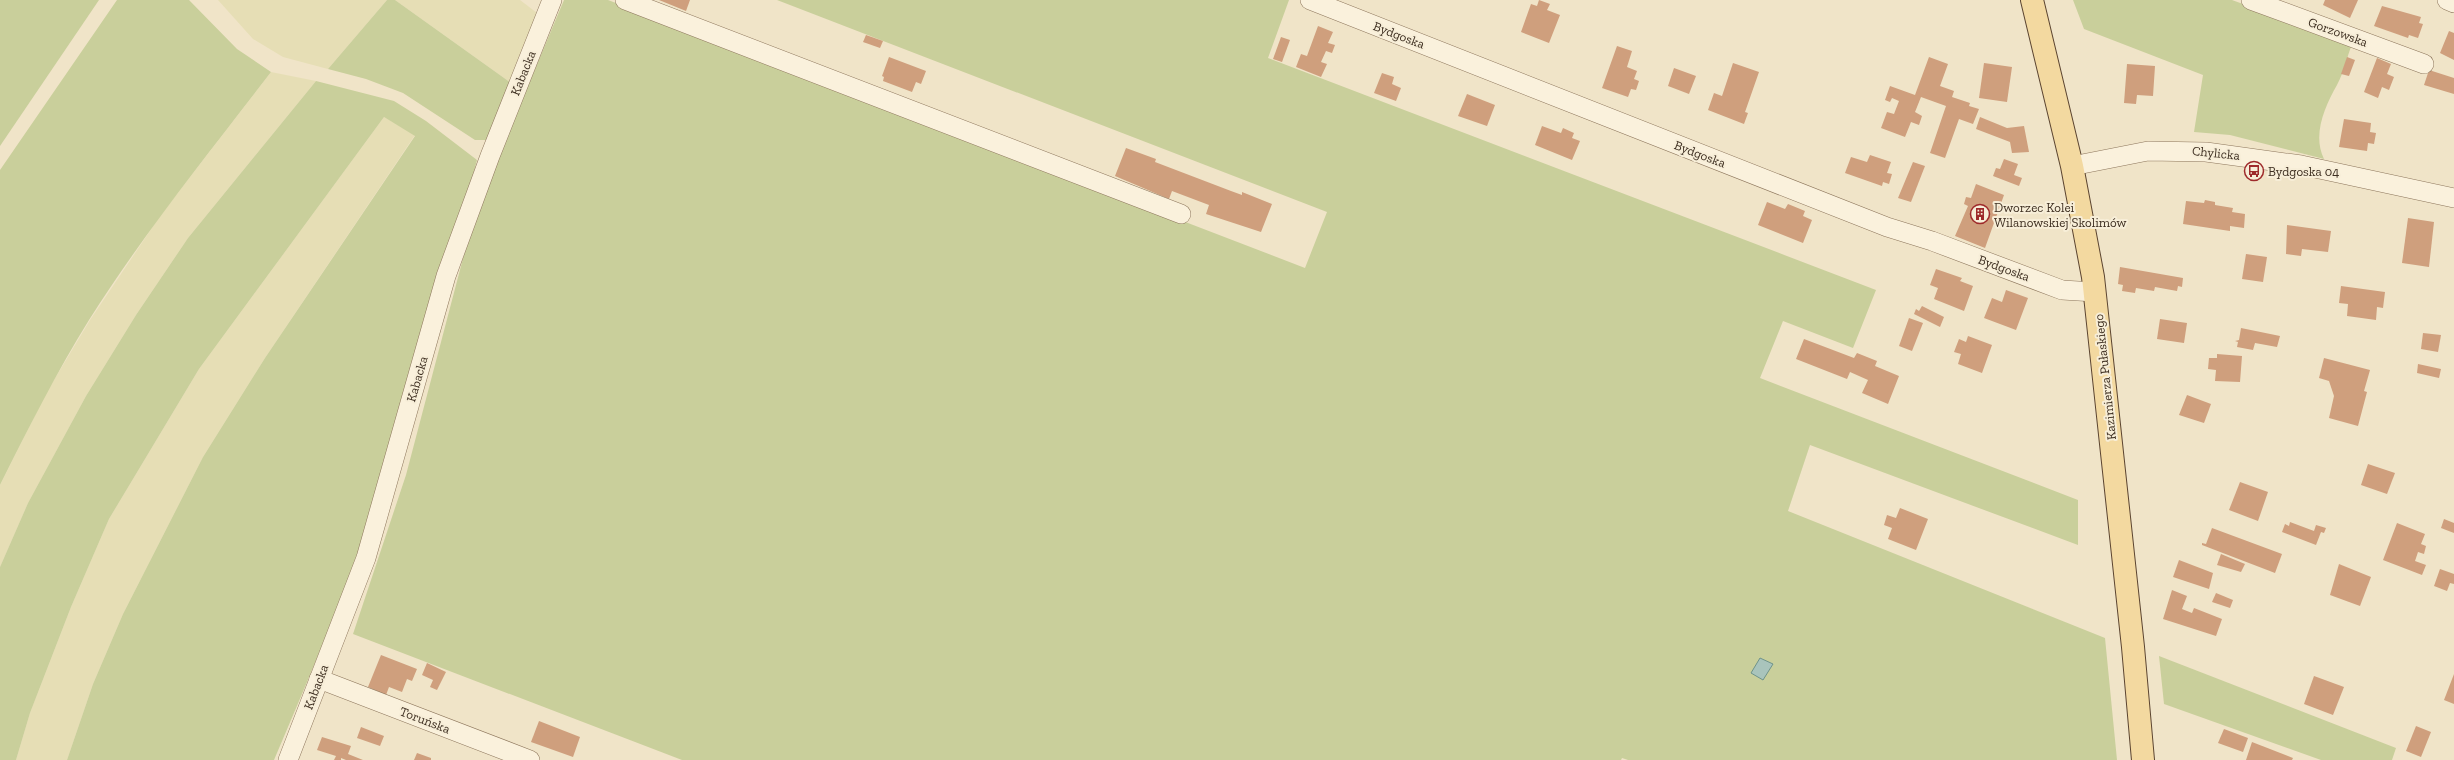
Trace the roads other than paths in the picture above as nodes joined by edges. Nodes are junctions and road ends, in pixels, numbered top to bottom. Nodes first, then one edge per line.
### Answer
1 (552, 0) edge
2 (626, 0) edge
3 (1310, 0) edge
4 (2032, 0) edge
5 (2251, 0) edge
6 (2447, 0) edge
7 (2454, 3) edge
8 (2424, 64) dead end
9 (2072, 166) junction
10 (2454, 198) edge
11 (1181, 214) dead end
12 (2095, 292) junction
13 (319, 679) junction
14 (288, 760) edge
15 (530, 760) edge
16 (2143, 760) edge

1 - 13 street, Kabacka
2 - 11 street
3 - 12 street, Bydgoska
4 - 9 main road, Kazimierza Pułaskiego
5 - 8 street, Gorzowska
6 - 7 street
9 - 10 street, Chylicka
9 - 12 main road, Kazimierza Pułaskiego
12 - 16 main road, Kazimierza Pułaskiego
13 - 14 street, Kabacka
13 - 15 street, Toruńska

